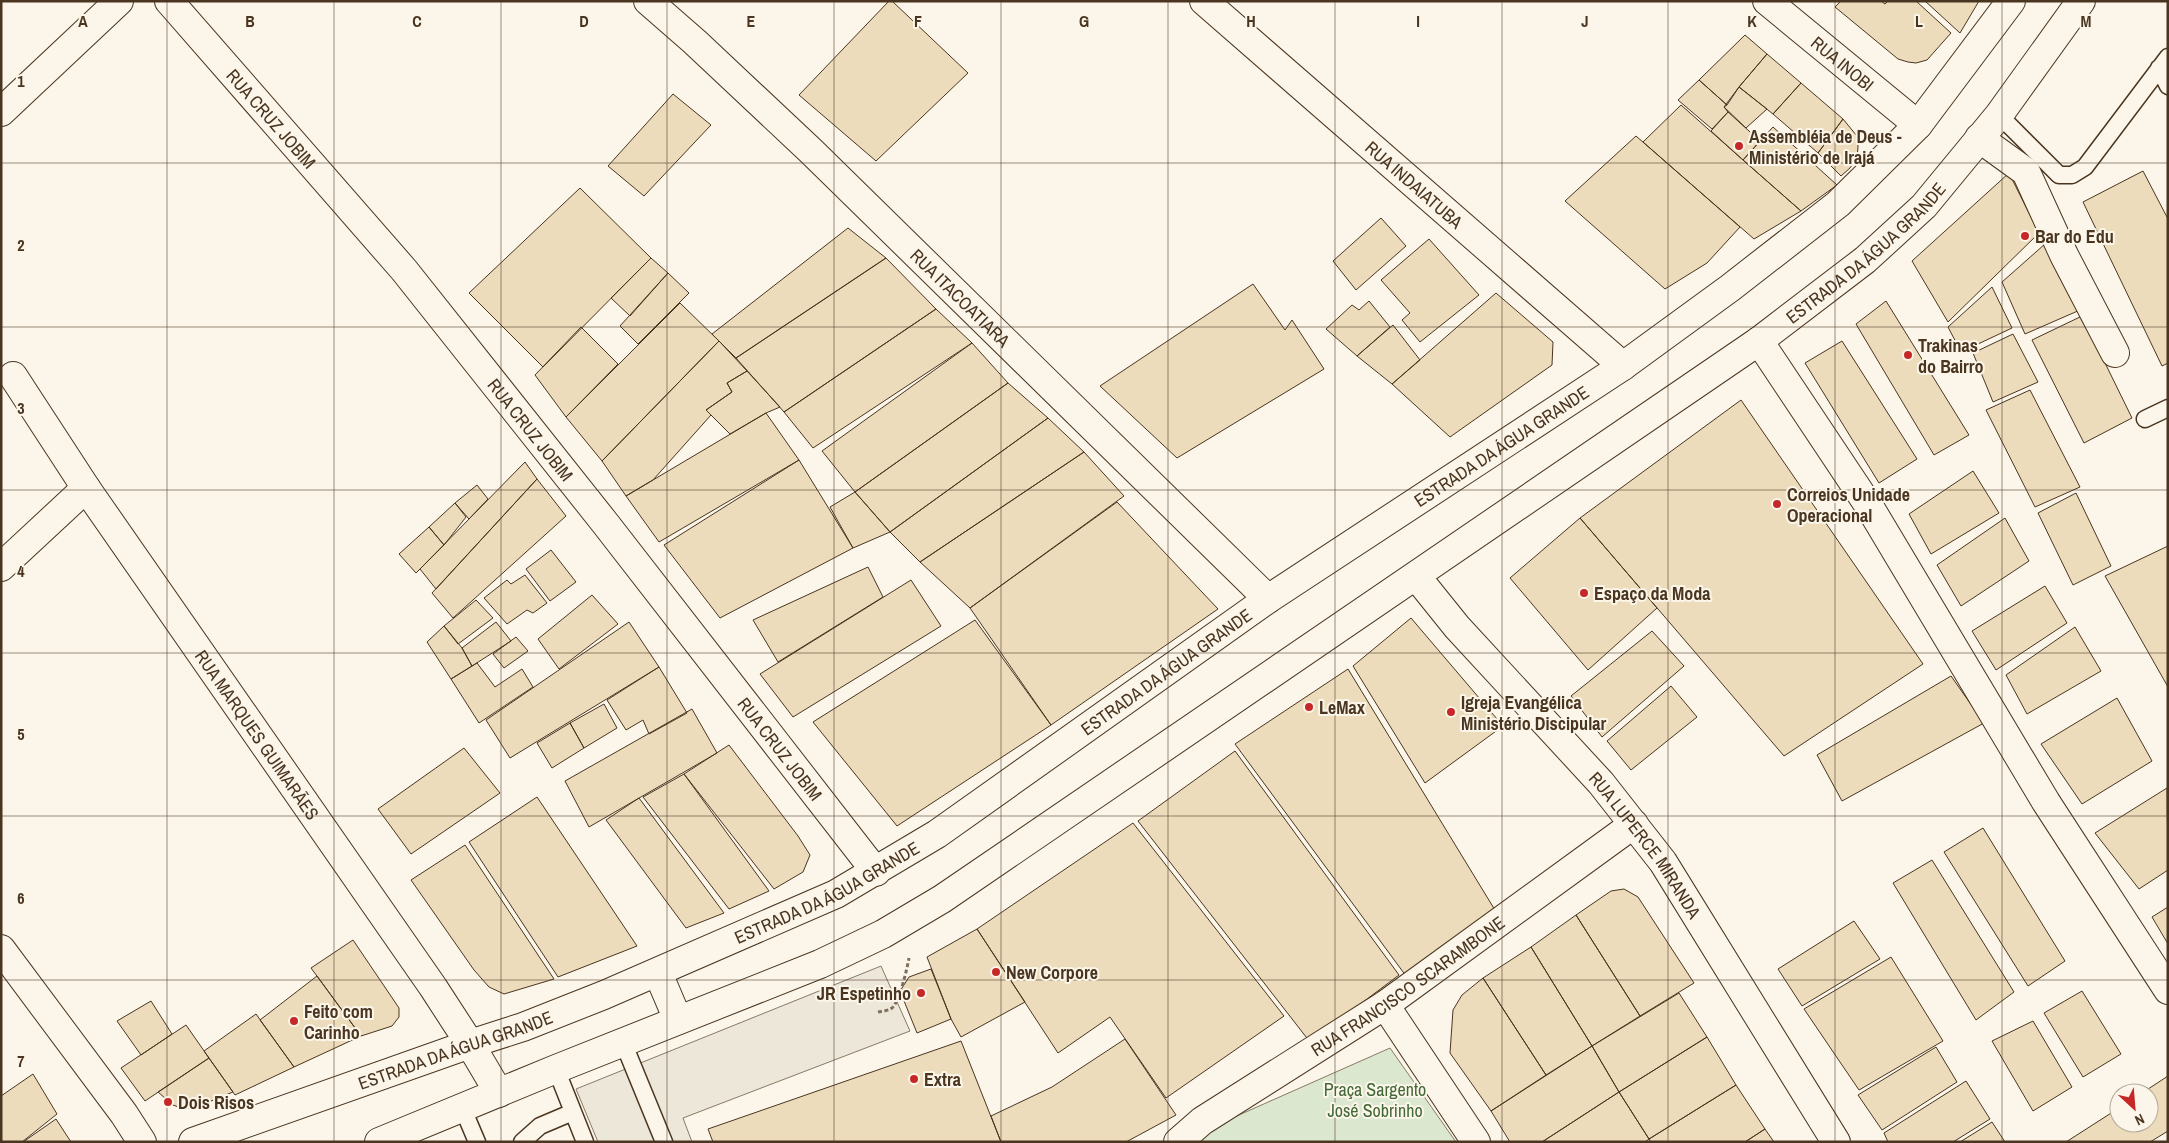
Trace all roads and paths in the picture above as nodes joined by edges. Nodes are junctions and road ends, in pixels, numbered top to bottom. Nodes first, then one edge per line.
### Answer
1 (119, 1) edge
2 (169, 1) edge
3 (648, 1) edge
4 (1204, 1) edge
5 (1767, 1) edge
6 (2011, 1) edge
7 (2081, 1) edge
8 (2163, 62) edge
9 (2168, 86) edge
10 (1, 112) edge
11 (1999, 115) junction
12 (1918, 125) junction
13 (1979, 138) junction
14 (1759, 341) junction
15 (2115, 353) dead end
16 (1624, 366) junction
17 (13, 376) dead end
18 (2168, 408) edge
19 (2145, 420) dead end
20 (86, 488) junction
21 (1, 567) edge
22 (1416, 576) junction
23 (1268, 599) junction
24 (1634, 824) junction
25 (876, 872) junction
26 (903, 923) junction
27 (1, 949) edge
28 (658, 973) junction
29 (2168, 990) edge
30 (1384, 1005) junction
31 (878, 1012) dead end
32 (678, 1020) junction
33 (623, 1042) junction
34 (470, 1044) junction
35 (556, 1069) junction
36 (499, 1093) junction
37 (462, 1108) junction
38 (573, 1112) junction
39 (142, 1142) edge
40 (193, 1142) edge
41 (379, 1142) edge
42 (477, 1142) edge
43 (522, 1142) edge
44 (585, 1142) edge
45 (664, 1142) edge
46 (1178, 1142) edge
47 (1476, 1142) edge
48 (1836, 1142) edge

1 - 10 street
2 - 25 street, RUA CRUZ JOBIM
3 - 23 street, RUA ITACOATIARA
4 - 16 street, RUA INDAIATUBA
5 - 12 street, RUA INOBI
6 - 12 street, ESTRADA DA ÁGUA GRANDE
7 - 11 street, ESTRADA DA ÁGUA GRANDE
8 - 9 lane
8 - 11 lane
11 - 13 street, ESTRADA DA ÁGUA GRANDE
12 - 16 street, ESTRADA DA ÁGUA GRANDE
13 - 14 street, ESTRADA DA ÁGUA GRANDE
13 - 15 street
14 - 22 street, ESTRADA DA ÁGUA GRANDE
14 - 29 street
16 - 23 street, ESTRADA DA ÁGUA GRANDE
17 - 20 street, RUA MARQUES GUIMARÃES
18 - 19 lane
20 - 21 street
20 - 34 street, RUA MARQUES GUIMARÃES
22 - 24 street, RUA LUPERCE MIRANDA
22 - 26 street, ESTRADA DA ÁGUA GRANDE
23 - 25 street, ESTRADA DA ÁGUA GRANDE
24 - 30 street, RUA FRANCISCO SCARAMBONE
24 - 48 street, RUA LUPERCE MIRANDA
25 - 28 street, ESTRADA DA ÁGUA GRANDE
26 - 31 path
26 - 32 street, ESTRADA DA ÁGUA GRANDE
27 - 39 street
28 - 32 street
28 - 34 street, ESTRADA DA ÁGUA GRANDE
30 - 46 street, RUA FRANCISCO SCARAMBONE
30 - 47 street
32 - 33 street, ESTRADA DA ÁGUA GRANDE
33 - 35 street, ESTRADA DA ÁGUA GRANDE
33 - 45 lane
34 - 36 street, RUA MARQUES GUIMARÃES
34 - 40 street, ESTRADA DA ÁGUA GRANDE
35 - 36 street, ESTRADA DA ÁGUA GRANDE
35 - 38 lane
36 - 37 street, ESTRADA DA ÁGUA GRANDE
37 - 41 street, ESTRADA DA ÁGUA GRANDE
37 - 42 lane
38 - 43 lane
38 - 44 lane

